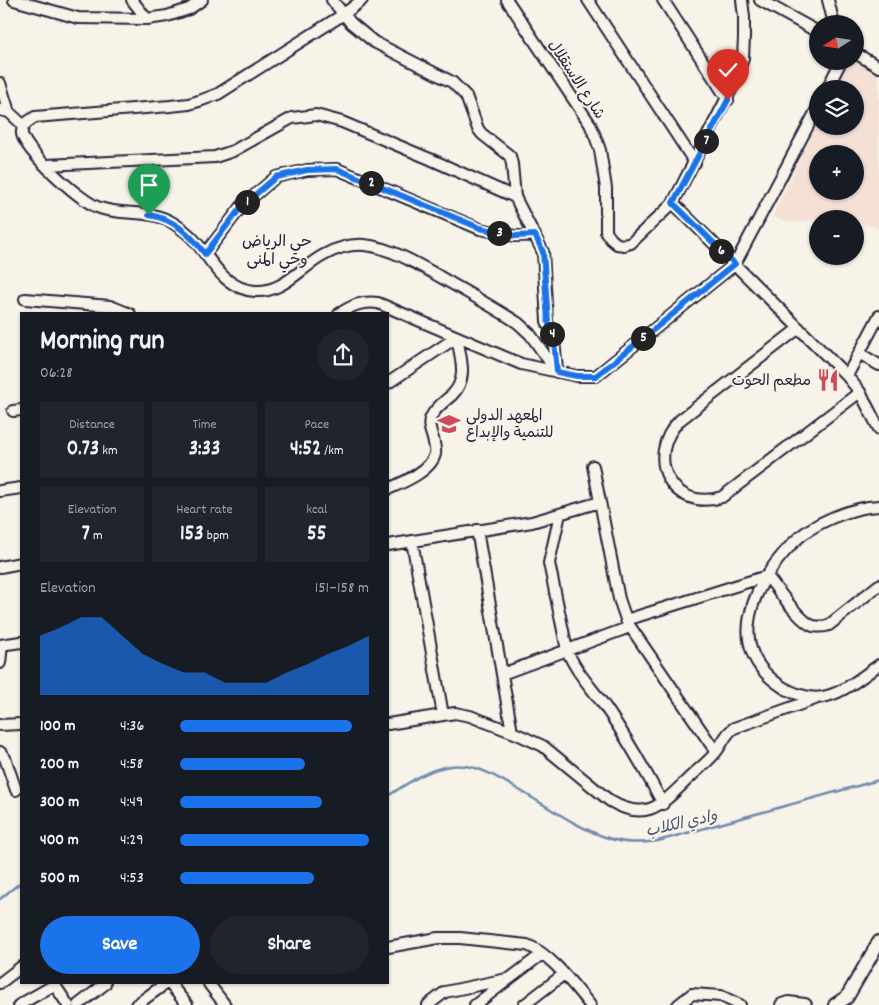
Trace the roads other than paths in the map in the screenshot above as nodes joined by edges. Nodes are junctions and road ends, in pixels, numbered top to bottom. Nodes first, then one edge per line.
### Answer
1 (14, 0) edge
2 (132, 0) edge
3 (202, 0) edge
4 (332, 0) edge
5 (362, 0) edge
6 (508, 0) edge
7 (588, 0) edge
8 (663, 0) edge
9 (742, 0) edge
10 (760, 0) edge
11 (828, 0) edge
12 (344, 14) junction
13 (832, 15) edge
14 (147, 20) junction
15 (809, 27) edge
16 (864, 58) edge
17 (879, 67) edge
18 (0, 83) edge
19 (728, 100) junction
20 (5, 111) edge
21 (809, 123) edge
22 (24, 126) junction
23 (695, 163) junction
24 (46, 166) junction
25 (515, 197) junction
26 (673, 203) junction
27 (535, 235) junction
28 (205, 254) junction
29 (735, 264) junction
30 (25, 299) dead end
31 (125, 312) edge
32 (342, 312) edge
33 (879, 316) edge
34 (799, 328) junction
35 (457, 337) junction
36 (859, 353) junction
37 (879, 365) edge
38 (557, 372) junction
39 (847, 376) junction
40 (389, 382) edge
41 (860, 392) junction
42 (879, 429) edge
43 (593, 466) dead end
44 (20, 488) edge
45 (389, 490) edge
46 (0, 491) edge
47 (600, 502) junction
48 (879, 506) edge
49 (560, 514) junction
50 (477, 530) junction
51 (412, 541) junction
52 (389, 545) edge
53 (20, 563) edge
54 (0, 567) edge
55 (767, 576) junction
56 (879, 585) edge
57 (628, 624) junction
58 (20, 642) edge
59 (1, 645) edge
60 (567, 650) junction
61 (0, 663) edge
62 (879, 665) edge
63 (502, 674) junction
64 (818, 698) junction
65 (443, 715) junction
66 (20, 724) edge
67 (389, 724) edge
68 (0, 725) edge
69 (512, 732) junction
70 (0, 752) edge
71 (716, 752) junction
72 (16, 790) dead end
73 (663, 804) junction
74 (879, 942) edge
75 (389, 947) edge
76 (542, 954) junction
77 (20, 968) edge
78 (564, 974) junction
79 (507, 979) junction
80 (0, 983) edge
81 (55, 984) edge
82 (105, 984) edge
83 (165, 984) edge
84 (170, 984) edge
85 (208, 984) edge
86 (141, 1003) edge
87 (584, 1003) edge
88 (19, 1005) edge
89 (68, 1005) edge
90 (78, 1005) edge
91 (187, 1005) edge
92 (225, 1005) edge
93 (428, 1005) edge
94 (475, 1005) edge
95 (524, 1005) edge
96 (678, 1005) edge
97 (740, 1005) edge
98 (782, 1005) edge
99 (805, 1005) edge
100 (835, 1005) edge

1 - 14 street
2 - 14 street
3 - 14 street
4 - 12 street
5 - 12 street
6 - 26 street, شارع الاستقلال
7 - 23 street
8 - 19 street
9 - 19 street, شارع الاستقلال
10 - 15 street
11 - 13 street
12 - 22 street
12 - 25 street
16 - 17 street
18 - 20 street
19 - 23 street, شارع الاستقلال
20 - 22 street
21 - 29 street
22 - 24 street
23 - 26 street, شارع الاستقلال
24 - 25 street
24 - 28 street
25 - 27 street
26 - 29 street
27 - 28 street
27 - 38 street
28 - 38 street
29 - 34 street
29 - 38 street
30 - 31 street
32 - 35 street
33 - 36 street
34 - 39 street
34 - 41 street
35 - 38 street
35 - 40 street
35 - 45 street
36 - 37 street
36 - 39 street
39 - 41 street
41 - 42 street
43 - 47 street
44 - 46 street
47 - 49 street
47 - 57 street
48 - 55 street
49 - 50 street
49 - 60 street
50 - 51 street
50 - 63 street
51 - 52 street
51 - 65 street
53 - 54 street
55 - 56 street
55 - 57 street
55 - 64 street
57 - 60 street
57 - 71 street
58 - 59 street
59 - 61 street
60 - 63 street
60 - 73 street
62 - 64 street
63 - 69 street
64 - 71 street
65 - 67 street
65 - 69 street
66 - 68 street
69 - 73 street
70 - 72 street
71 - 73 street
74 - 100 main road
75 - 76 street
76 - 78 street
76 - 79 street
77 - 80 street
78 - 87 street
78 - 95 street
79 - 93 street
79 - 94 street
81 - 88 street
81 - 89 street
82 - 90 street
83 - 86 street
84 - 91 street
85 - 92 street
96 - 97 street
98 - 99 main road

